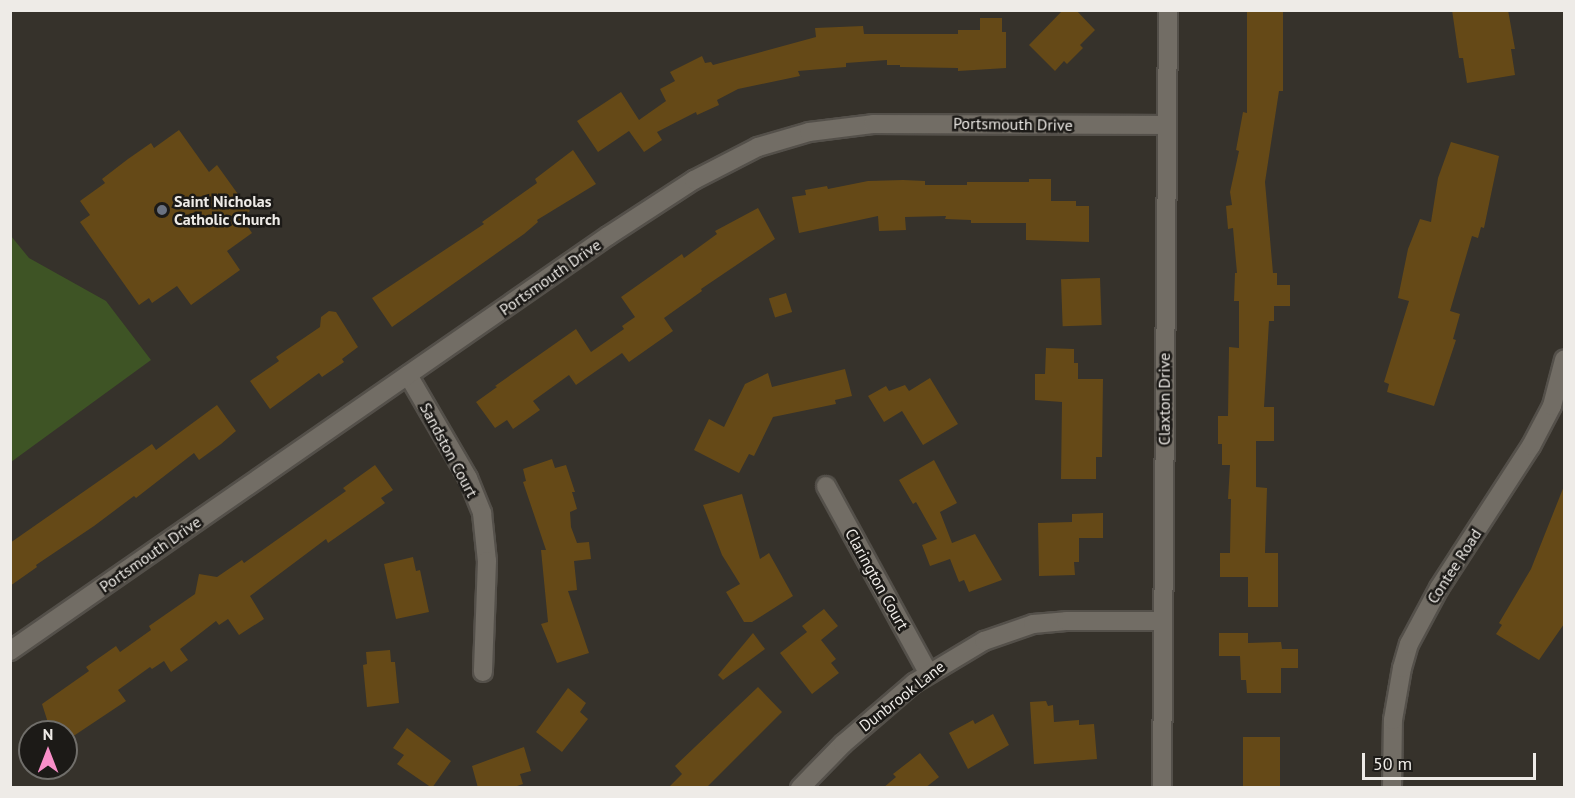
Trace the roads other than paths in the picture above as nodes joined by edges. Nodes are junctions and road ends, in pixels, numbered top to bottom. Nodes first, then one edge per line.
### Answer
1 (1168, 10) edge
2 (1165, 125) junction
3 (1564, 360) edge
4 (408, 375) junction
5 (826, 486) dead end
6 (1162, 621) junction
7 (10, 651) edge
8 (483, 672) dead end
9 (928, 672) junction
10 (800, 788) edge
11 (1161, 788) edge
12 (1392, 788) edge

1 - 2 street, Claxton Drive
2 - 4 street, Portsmouth Drive
2 - 6 street, Claxton Drive
3 - 12 street, Contee Road
4 - 7 street, Portsmouth Drive
4 - 8 street, Sandston Court
5 - 9 street, Clarington Court
6 - 9 street, Dunbrook Lane
6 - 11 street, Claxton Drive
9 - 10 street, Dunbrook Lane

